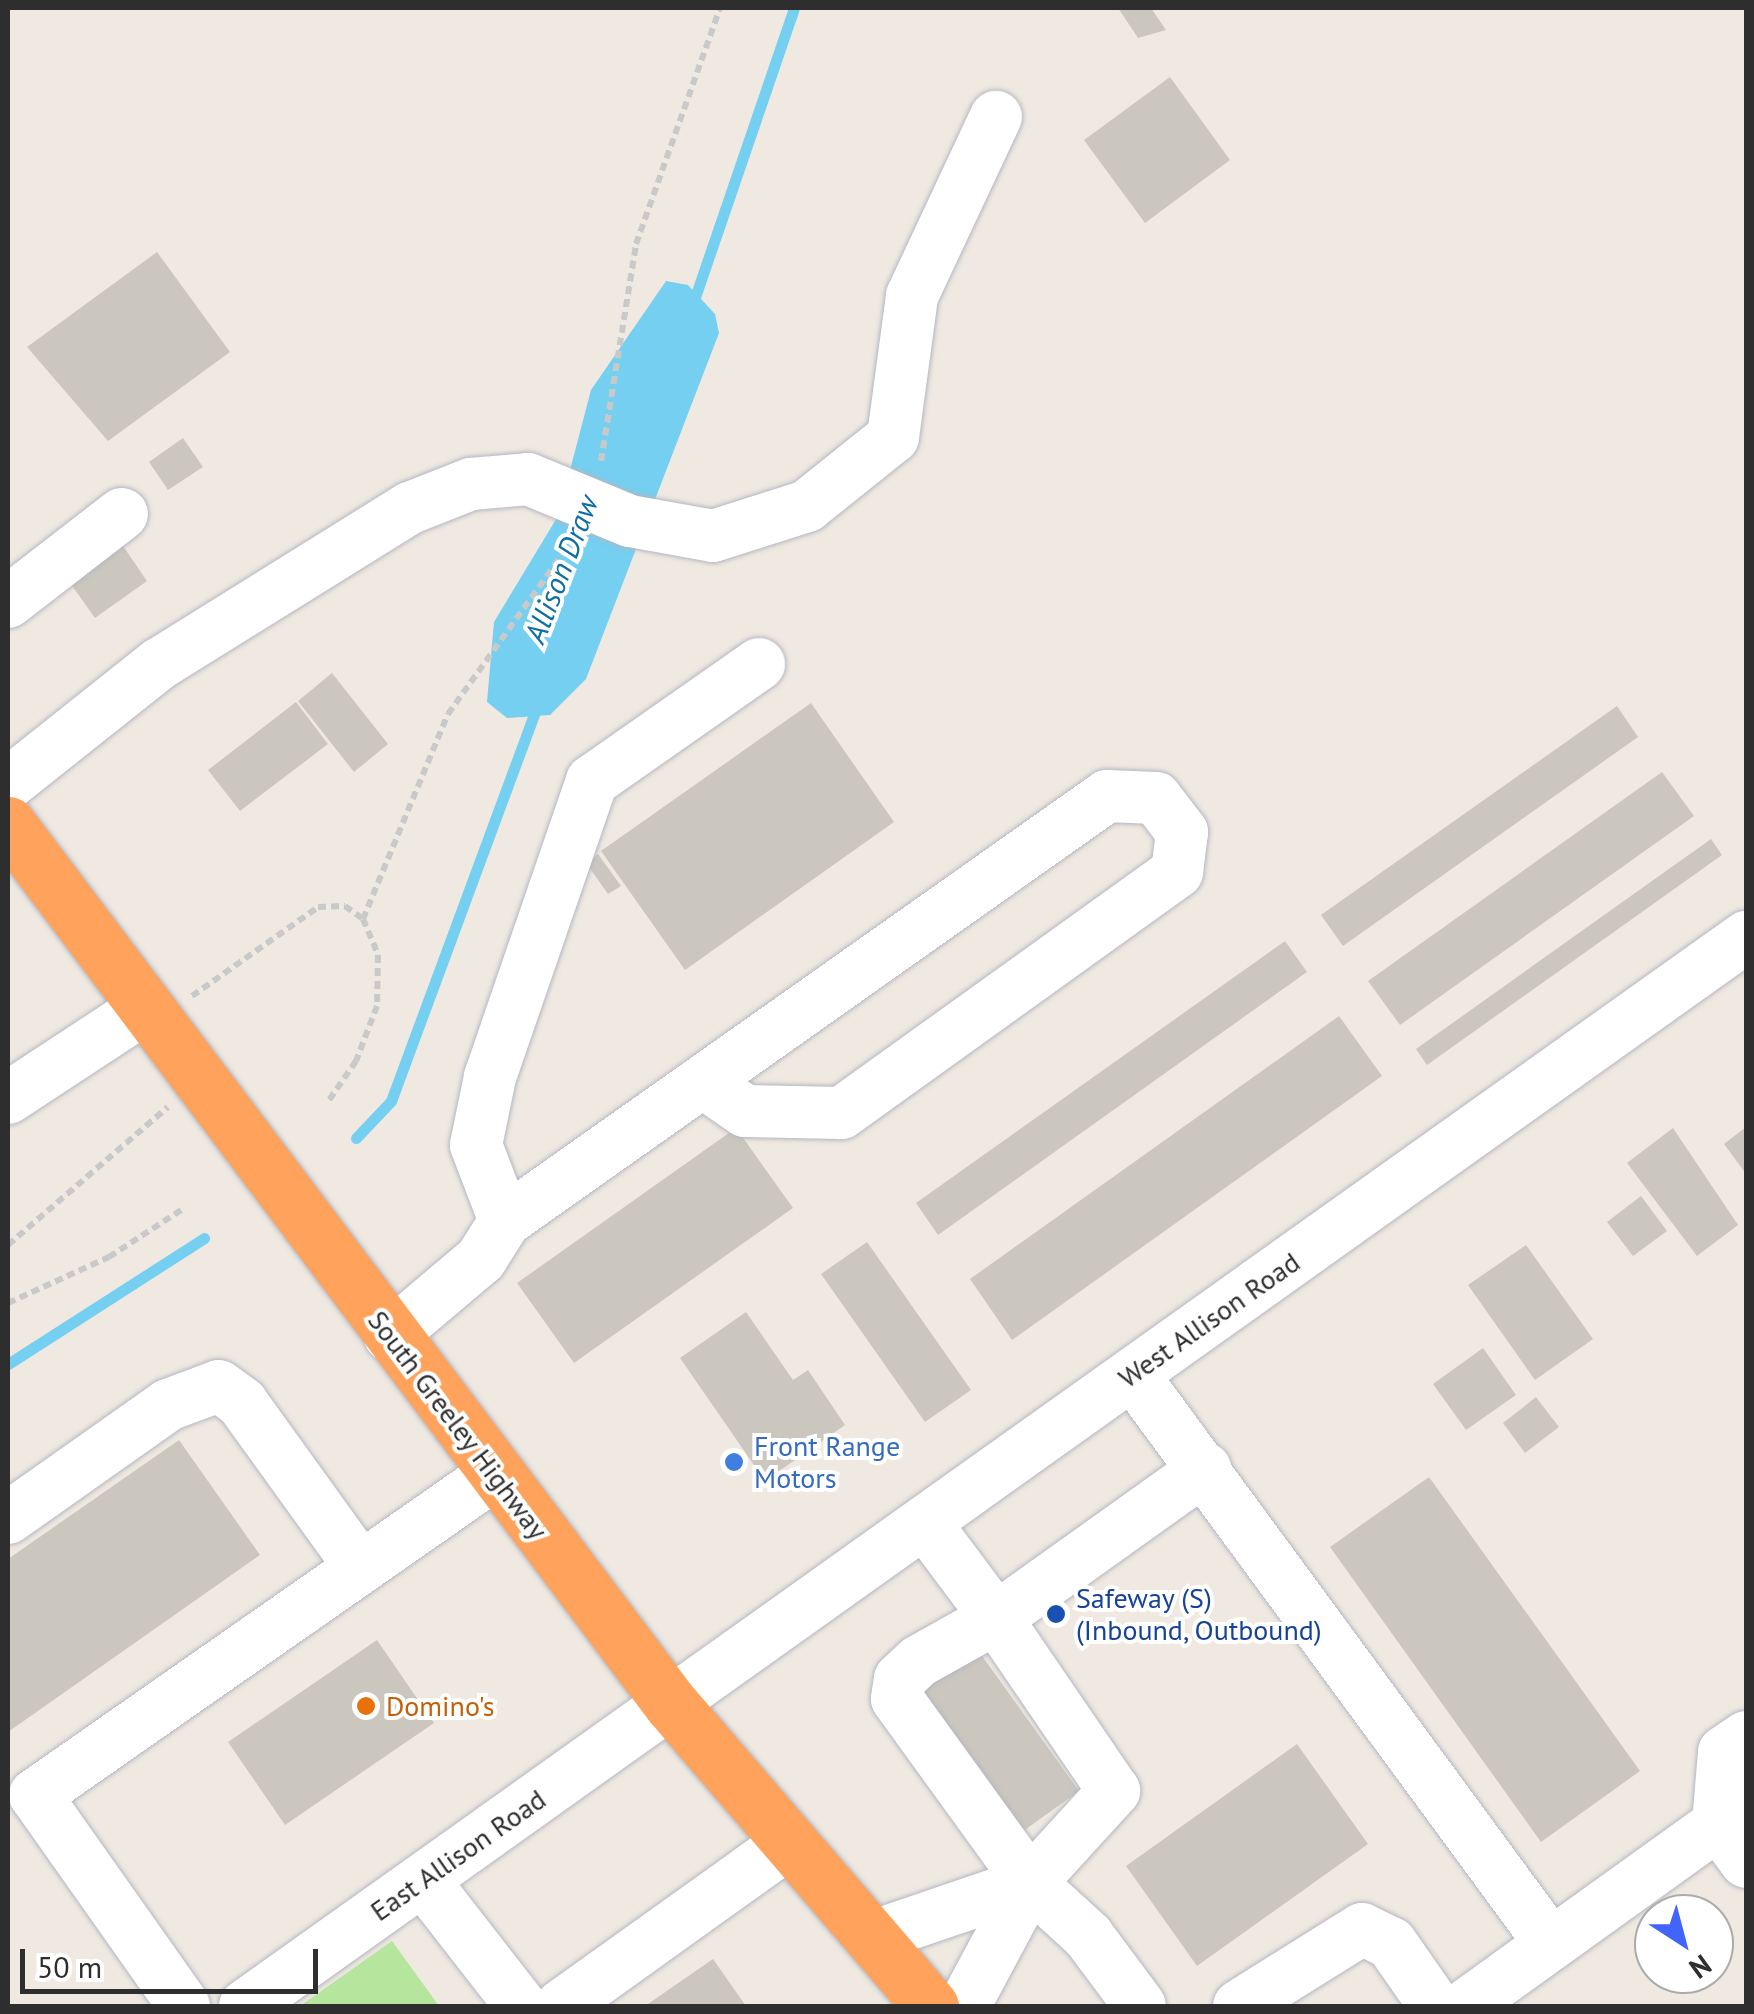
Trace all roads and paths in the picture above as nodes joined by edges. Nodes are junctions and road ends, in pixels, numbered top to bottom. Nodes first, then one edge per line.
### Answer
1 (996, 117) dead end
2 (122, 514) dead end
3 (8, 602) edge
4 (759, 664) dead end
5 (8, 784) edge
6 (13, 842) edge
7 (1746, 937) edge
8 (150, 1015) junction
9 (198, 1080) junction
10 (702, 1082) junction
11 (8, 1098) edge
12 (326, 1103) dead end
13 (183, 1209) dead end
14 (505, 1221) junction
15 (8, 1245) edge
16 (8, 1303) edge
17 (390, 1336) junction
18 (1133, 1374) junction
19 (1205, 1469) junction
20 (495, 1474) junction
21 (8, 1518) edge
22 (925, 1523) junction
23 (361, 1568) junction
24 (996, 1618) junction
25 (671, 1704) junction
26 (1746, 1737) edge
27 (21, 1798) edge
28 (789, 1843) junction
29 (1732, 1843) edge
30 (423, 1880) junction
31 (1030, 1883) junction
32 (870, 1937) junction
33 (1552, 1944) junction
34 (184, 2006) edge
35 (244, 2006) edge
36 (521, 2006) edge
37 (561, 2006) edge
38 (931, 2006) edge
39 (964, 2006) edge
40 (1140, 2006) edge
41 (1239, 2006) edge
42 (1435, 2006) edge
43 (1464, 2006) edge

1 - 5 street
2 - 3 street
4 - 14 street
6 - 8 highway, South Greeley Highway
7 - 18 street, West Allison Road
8 - 9 highway, South Greeley Highway
8 - 11 street
8 - 12 path
9 - 15 path
9 - 17 highway, South Greeley Highway
10 - 10 street
10 - 14 street
13 - 16 path
14 - 17 street
17 - 20 highway, South Greeley Highway
18 - 19 street
18 - 22 street, West Allison Road
19 - 24 street
19 - 33 street
20 - 23 street
20 - 25 highway, South Greeley Highway
21 - 23 street
22 - 24 street
22 - 25 street, West Allison Road
23 - 27 street
24 - 31 street
24 - 31 street
25 - 28 highway, South Greeley Highway
25 - 30 street, East Allison Road
26 - 29 street
27 - 34 street
28 - 32 highway, South Greeley Highway
28 - 37 street
29 - 33 street
30 - 35 street, East Allison Road
30 - 36 street
31 - 32 street
31 - 39 street
31 - 40 street
32 - 38 highway, South Greeley Highway
33 - 43 street
41 - 42 street

